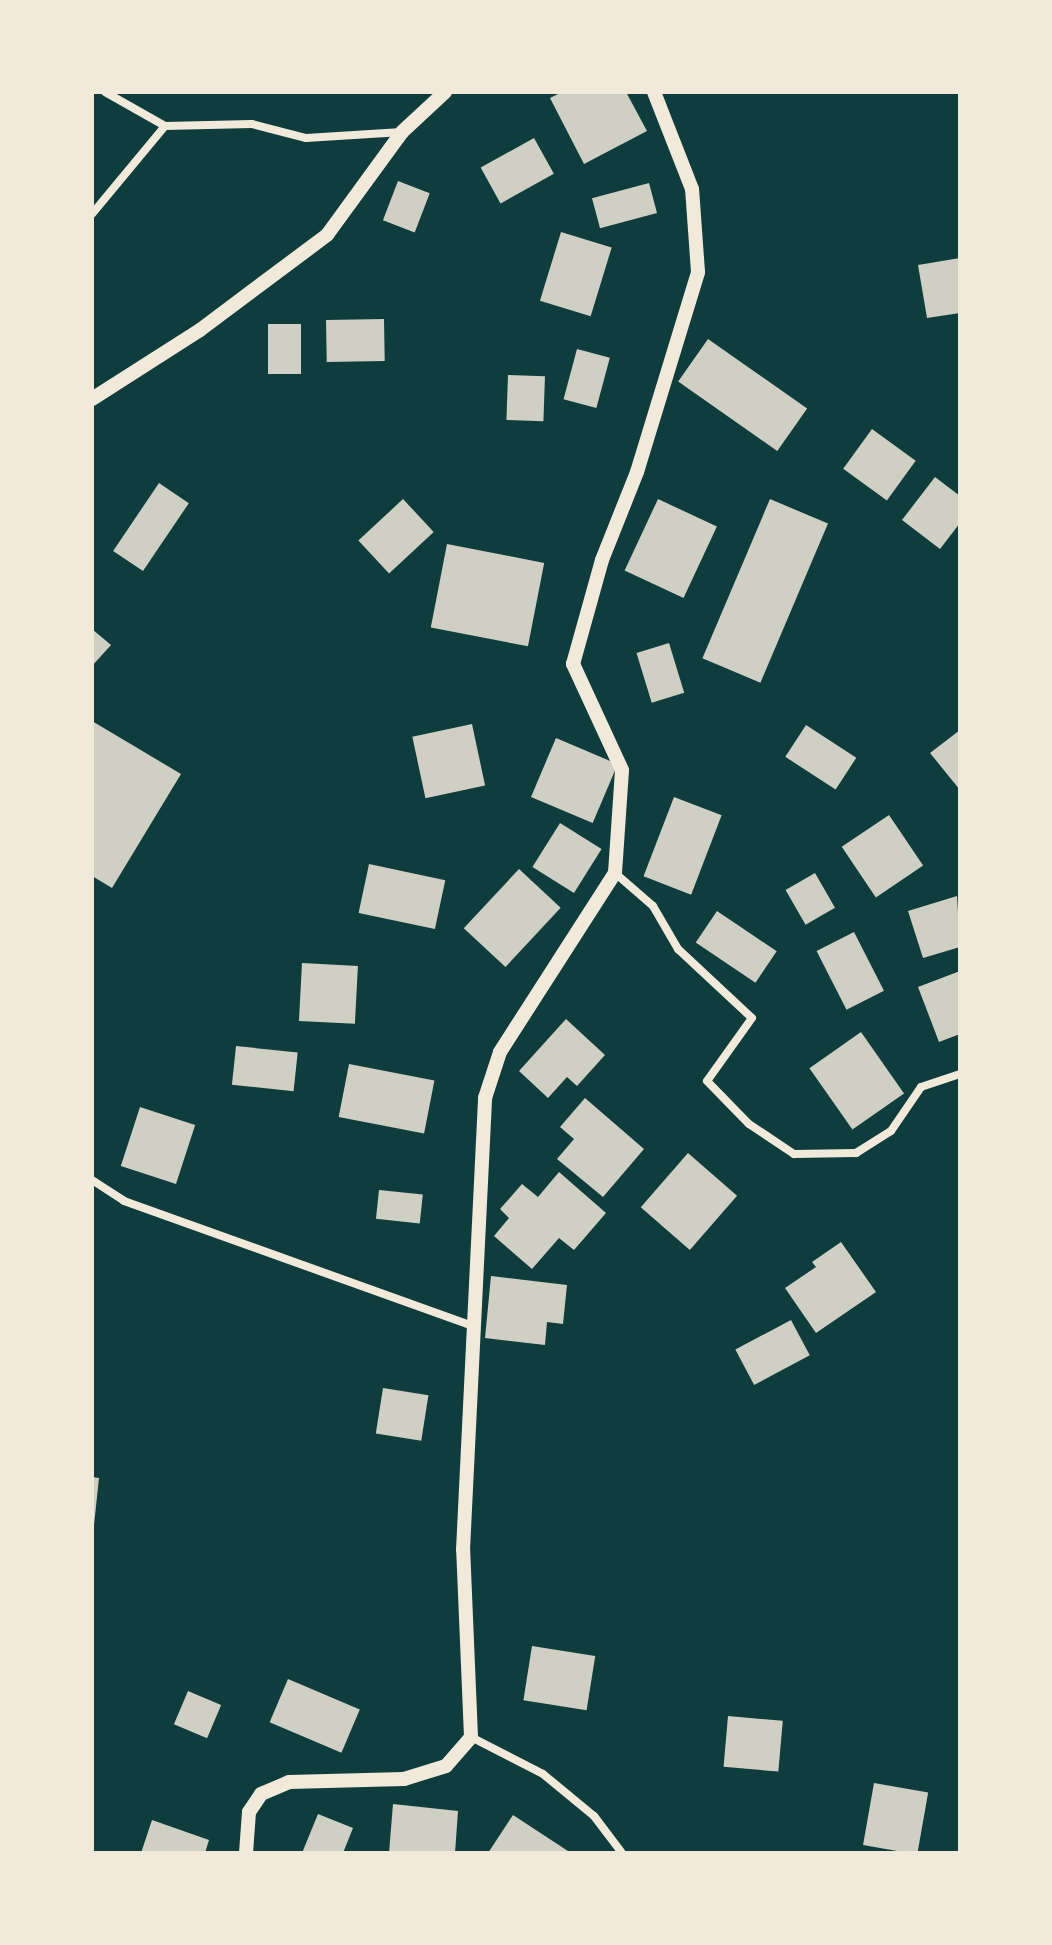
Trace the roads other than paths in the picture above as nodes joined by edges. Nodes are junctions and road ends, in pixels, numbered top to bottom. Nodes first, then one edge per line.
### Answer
1 (105, 92) edge
2 (445, 92) edge
3 (654, 92) edge
4 (165, 126) junction
5 (402, 132) junction
6 (92, 214) edge
7 (92, 399) edge
8 (615, 873) junction
9 (960, 1074) edge
10 (92, 1180) edge
11 (474, 1326) junction
12 (471, 1737) junction
13 (246, 1853) edge
14 (622, 1853) edge

1 - 4 street
2 - 5 street
3 - 8 street
4 - 5 street
4 - 6 street
5 - 7 street
8 - 9 street
8 - 11 street
10 - 11 street
11 - 12 street
12 - 13 street
12 - 14 street

